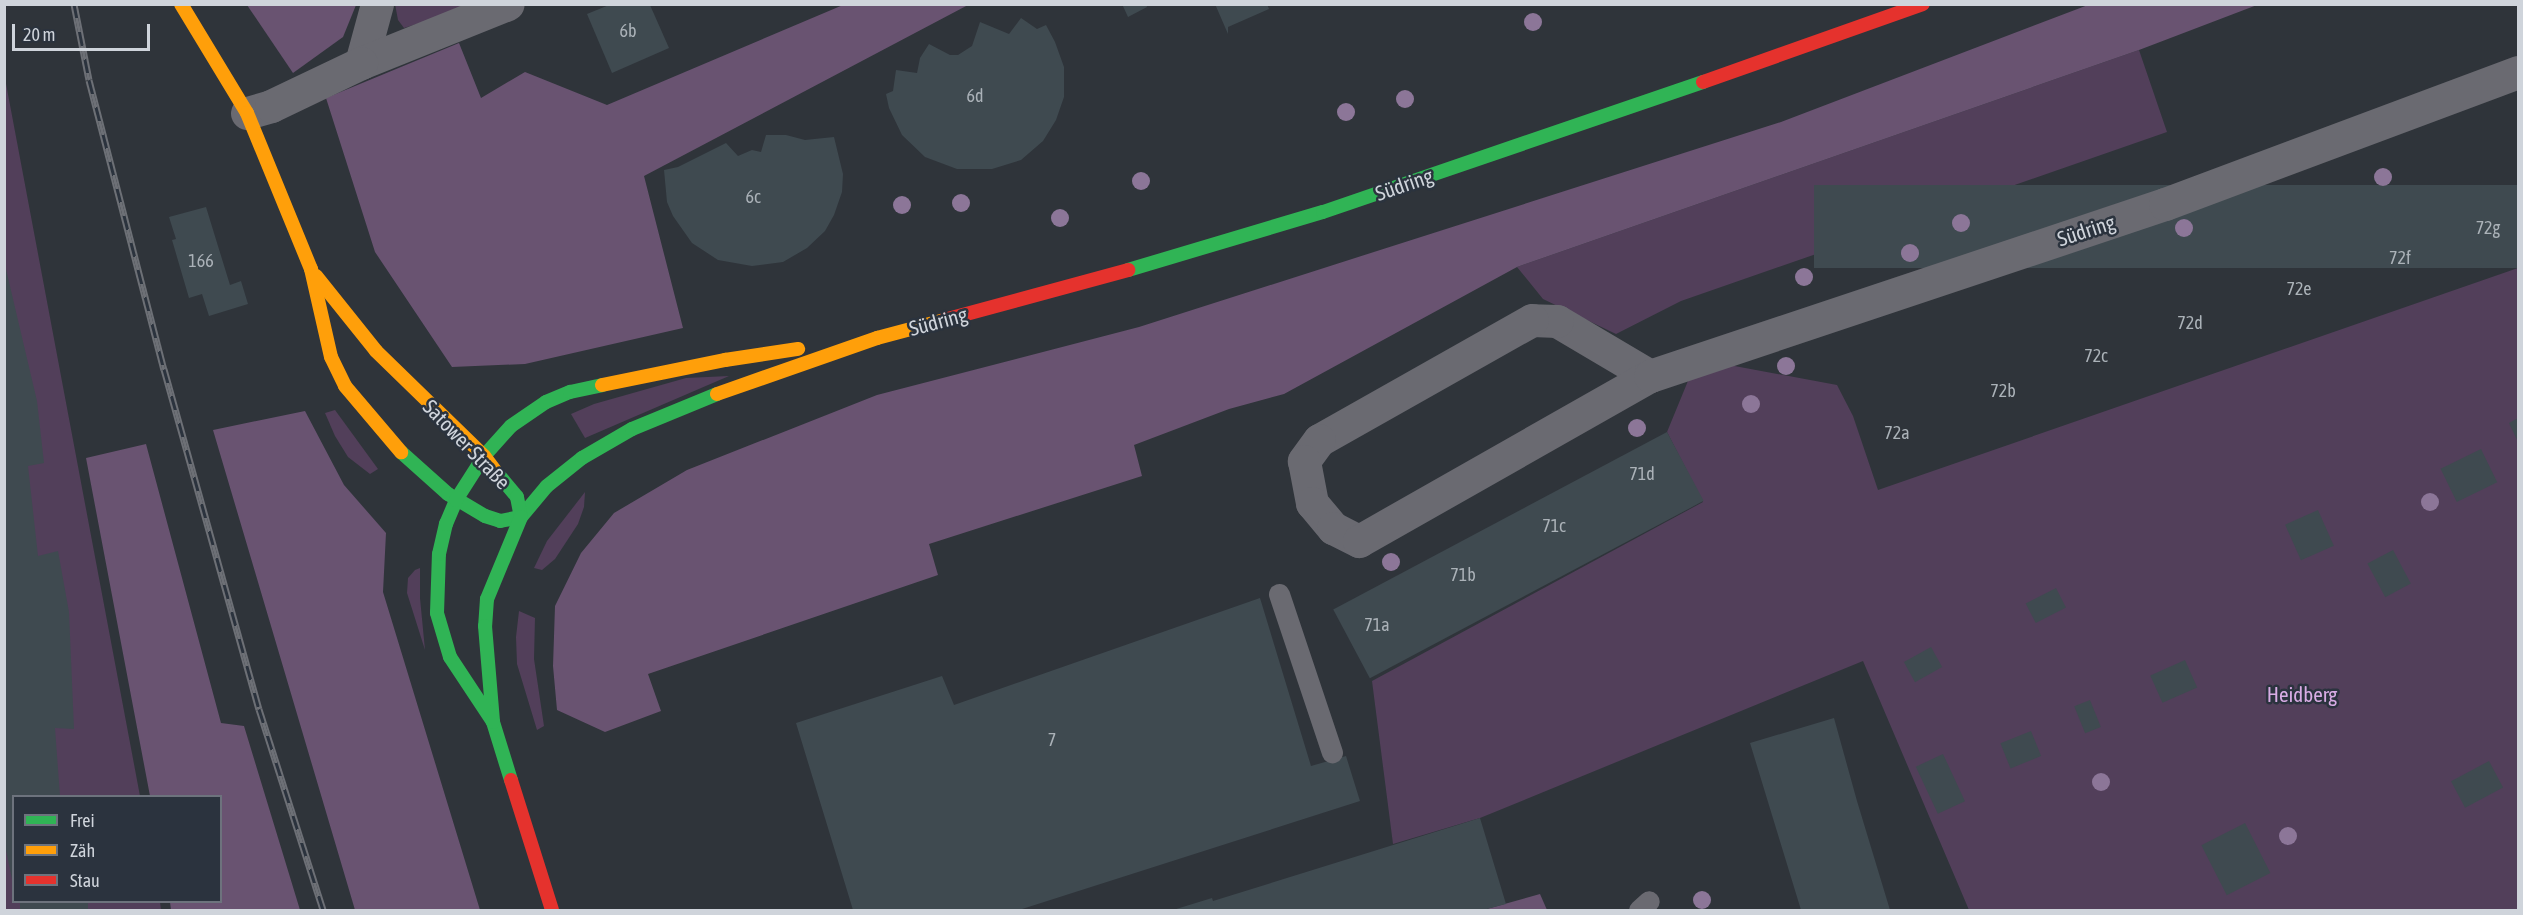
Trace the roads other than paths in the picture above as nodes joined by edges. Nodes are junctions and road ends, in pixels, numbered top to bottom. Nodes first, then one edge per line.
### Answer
1 (181, 4) edge
2 (377, 4) edge
3 (508, 4) edge
4 (1923, 4) edge
5 (361, 63) junction
6 (2518, 72) edge
7 (247, 113) junction
8 (311, 270) junction
9 (877, 338) junction
10 (1650, 376) junction
11 (484, 456) junction
12 (456, 500) junction
13 (521, 517) junction
14 (1280, 594) dead end
15 (493, 722) junction
16 (1332, 752) dead end
17 (552, 910) edge

1 - 7 main road, Satower Straße
2 - 5 street
3 - 5 street
4 - 9 main road, Südring
5 - 7 street
6 - 10 street, Südring
7 - 8 main road, Satower Straße
8 - 11 main road, Satower Straße
8 - 12 main road, Satower Straße
9 - 11 main road, Südring
9 - 13 main road, Südring
10 - 10 street, Südring
11 - 12 main road, Südring
11 - 13 main road, Satower Straße
12 - 13 main road
12 - 15 main road
13 - 15 main road
14 - 16 lane
15 - 17 main road

